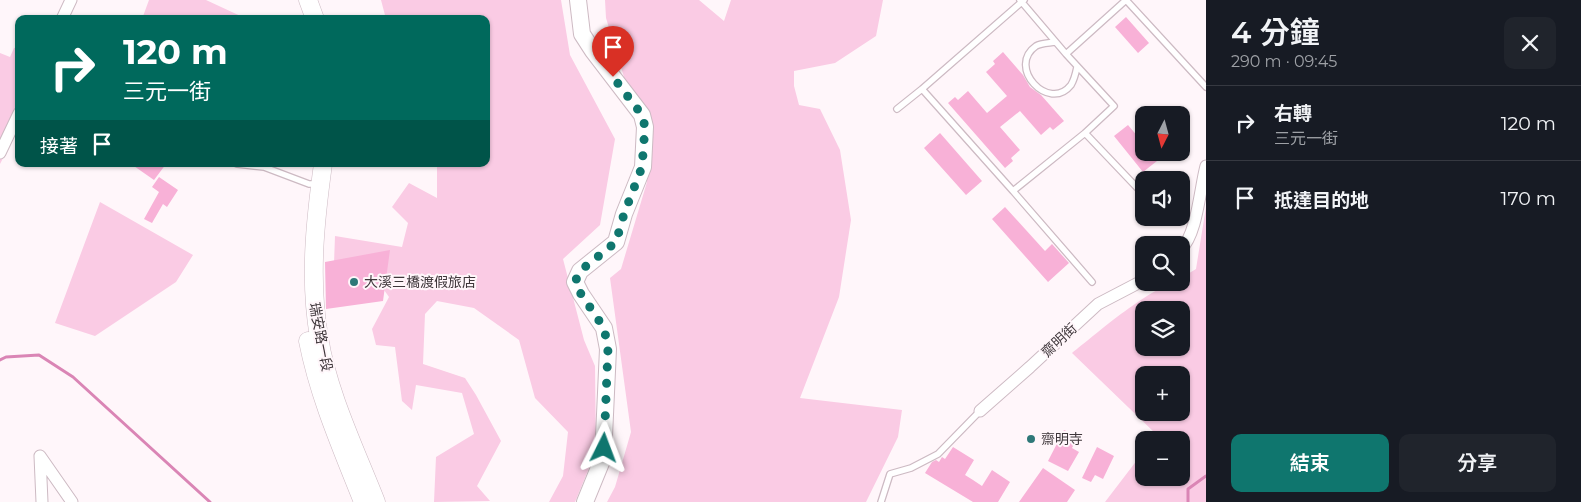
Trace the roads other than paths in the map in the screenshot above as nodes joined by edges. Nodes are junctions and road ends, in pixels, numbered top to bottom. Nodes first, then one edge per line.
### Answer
1 (71, 0) edge
2 (308, 0) edge
3 (320, 0) edge
4 (578, 0) edge
5 (1126, 0) edge
6 (1022, 1) edge
7 (64, 15) edge
8 (314, 15) edge
9 (325, 15) edge
10 (1055, 42) junction
11 (1066, 54) junction
12 (1077, 66) junction
13 (1206, 87) edge
14 (922, 89) junction
15 (897, 109) dead end
16 (15, 121) edge
17 (1085, 133) junction
18 (0, 153) edge
19 (1206, 166) edge
20 (264, 167) edge
21 (312, 167) edge
22 (322, 167) edge
23 (314, 184) junction
24 (1135, 186) edge
25 (1013, 191) junction
26 (1189, 236) edge
27 (1092, 282) dead end
28 (1135, 285) edge
29 (980, 410) joint
30 (42, 502) edge
31 (72, 502) edge
32 (363, 502) edge
33 (376, 502) edge
34 (585, 502) edge
35 (881, 502) edge

1 - 7 street
2 - 8 main road
3 - 9 main road
4 - 34 street
5 - 11 lane
5 - 13 lane
6 - 10 lane
6 - 14 lane
10 - 11 lane
10 - 12 lane
11 - 12 lane
12 - 17 lane
14 - 15 lane
14 - 25 lane
16 - 18 street
17 - 24 lane
17 - 25 lane
19 - 26 street
20 - 23 lane
21 - 23 main road, 瑞安路一段
22 - 23 main road, 瑞安路一段
23 - 32 main road, 瑞安路一段
23 - 33 main road, 瑞安路一段
25 - 27 lane
28 - 29 street, 齋明街
29 - 35 lane
30 - 31 street

